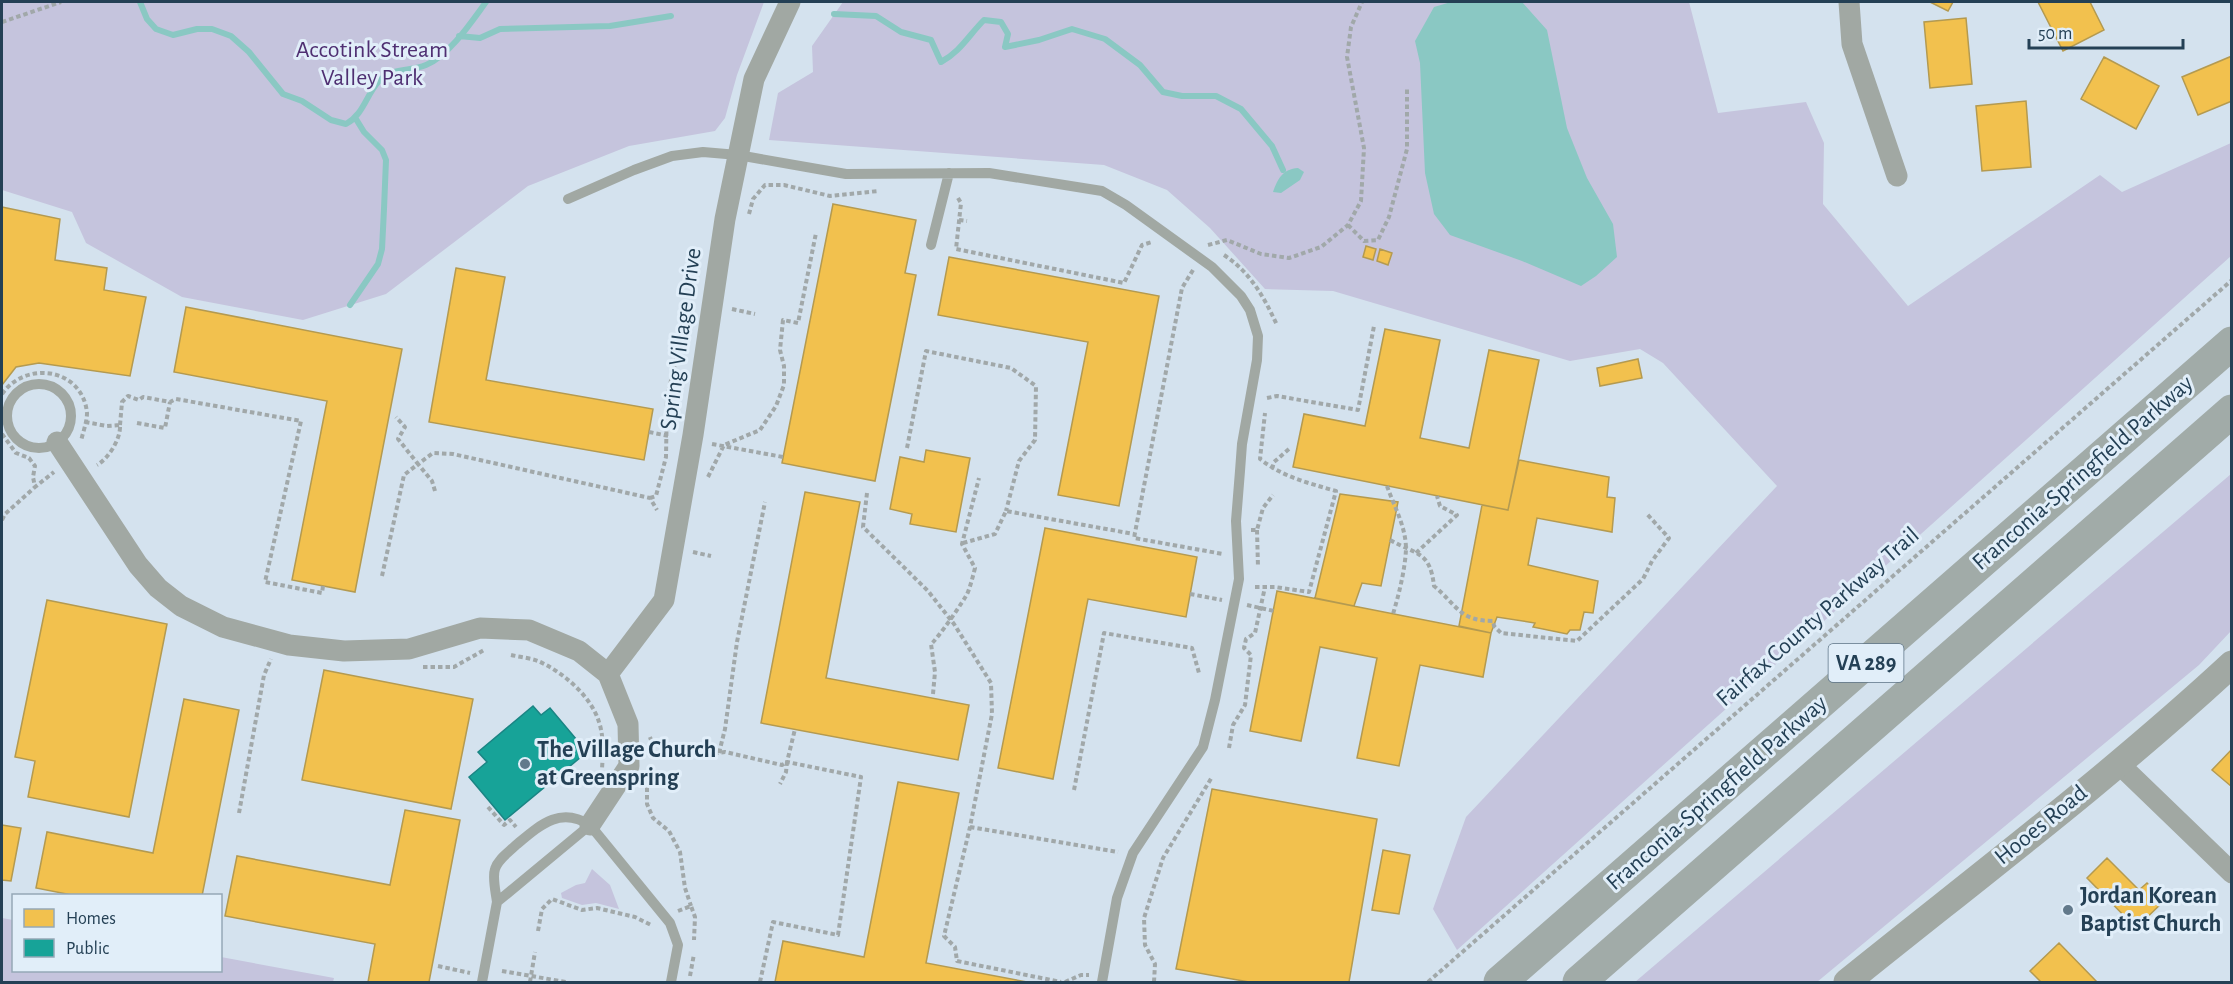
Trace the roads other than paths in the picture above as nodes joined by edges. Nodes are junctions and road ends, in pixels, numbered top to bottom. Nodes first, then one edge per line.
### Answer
1 (790, 2) edge
2 (1849, 2) edge
3 (738, 155) junction
4 (949, 173) junction
5 (1897, 176) dead end
6 (568, 199) dead end
7 (931, 245) dead end
8 (2232, 343) edge
9 (2232, 411) edge
10 (57, 442) junction
11 (2232, 664) edge
12 (608, 674) junction
13 (2118, 764) junction
14 (590, 825) junction
15 (2232, 873) edge
16 (497, 902) junction
17 (478, 978) edge
18 (672, 982) edge
19 (1102, 982) edge
20 (1500, 982) edge
21 (1579, 982) edge
22 (1847, 982) edge

1 - 3 street, Spring Village Drive
2 - 5 street
3 - 4 lane
3 - 6 lane
3 - 12 street, Spring Village Drive
4 - 7 lane
4 - 19 lane
8 - 20 main road, Franconia-Springfield Parkway / VA 289
9 - 21 main road, VA 289
10 - 10 lane
10 - 12 street
11 - 13 street, Hooes Road
12 - 14 street
13 - 15 street
13 - 22 street, Hooes Road
14 - 16 lane
14 - 16 lane
14 - 18 lane
16 - 17 lane

